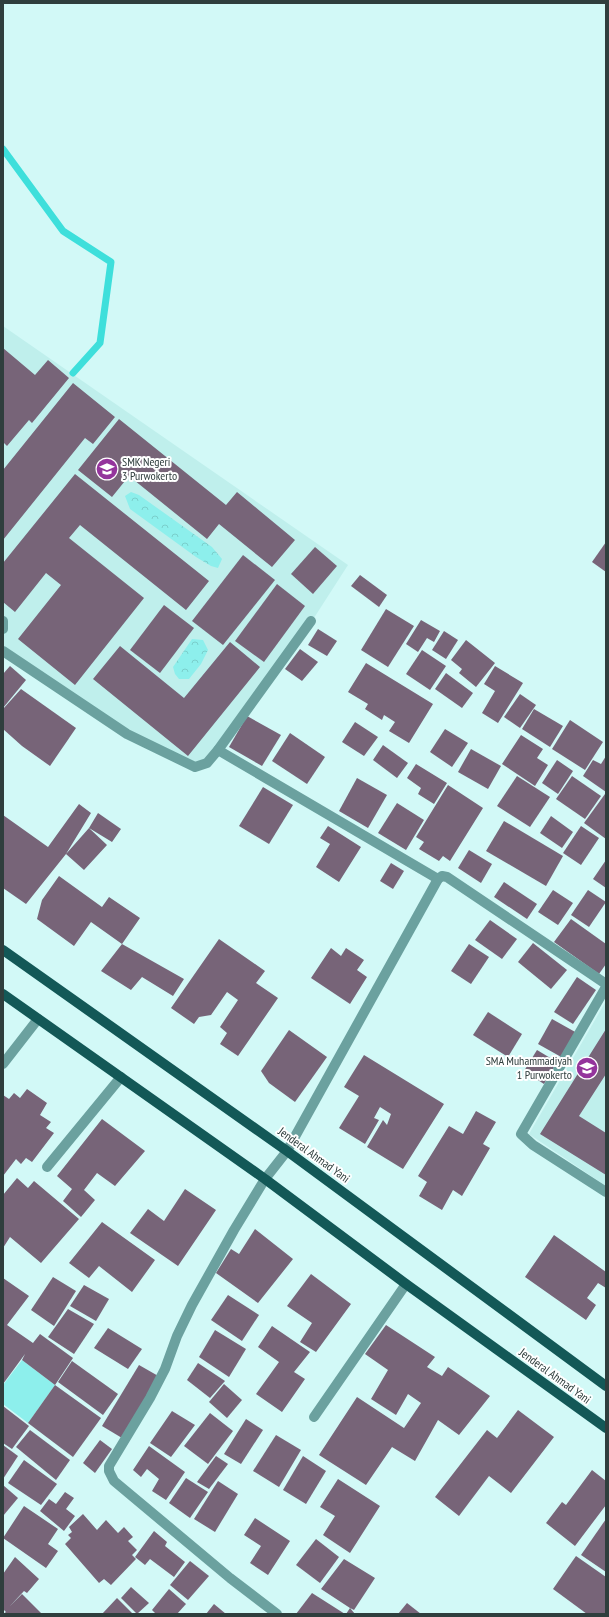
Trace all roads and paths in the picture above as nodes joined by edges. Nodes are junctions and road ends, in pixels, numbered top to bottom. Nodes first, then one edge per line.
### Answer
1 (311, 621) dead end
2 (3, 622) edge
3 (3, 629) edge
4 (3, 651) edge
5 (218, 750) junction
6 (438, 879) junction
7 (4, 952) edge
8 (606, 986) edge
9 (3, 994) edge
10 (38, 1019) junction
11 (3, 1064) edge
12 (121, 1077) junction
13 (287, 1151) junction
14 (47, 1167) dead end
15 (265, 1179) junction
16 (606, 1192) edge
17 (406, 1284) junction
18 (606, 1386) edge
19 (314, 1417) dead end
20 (606, 1428) edge
21 (277, 1614) edge

1 - 5 street
2 - 3 street
4 - 5 street
5 - 6 street
6 - 8 street
6 - 13 street
7 - 13 main road, Jenderal Ahmad Yani
8 - 16 street
9 - 10 main road, Jenderal Ahmad Yani
10 - 11 street
10 - 12 main road, Jenderal Ahmad Yani
12 - 14 street
12 - 15 main road, Jenderal Ahmad Yani
13 - 15 street
13 - 18 main road, Jenderal Ahmad Yani
15 - 17 main road, Jenderal Ahmad Yani
15 - 21 street
17 - 19 street
17 - 20 main road, Jenderal Ahmad Yani

